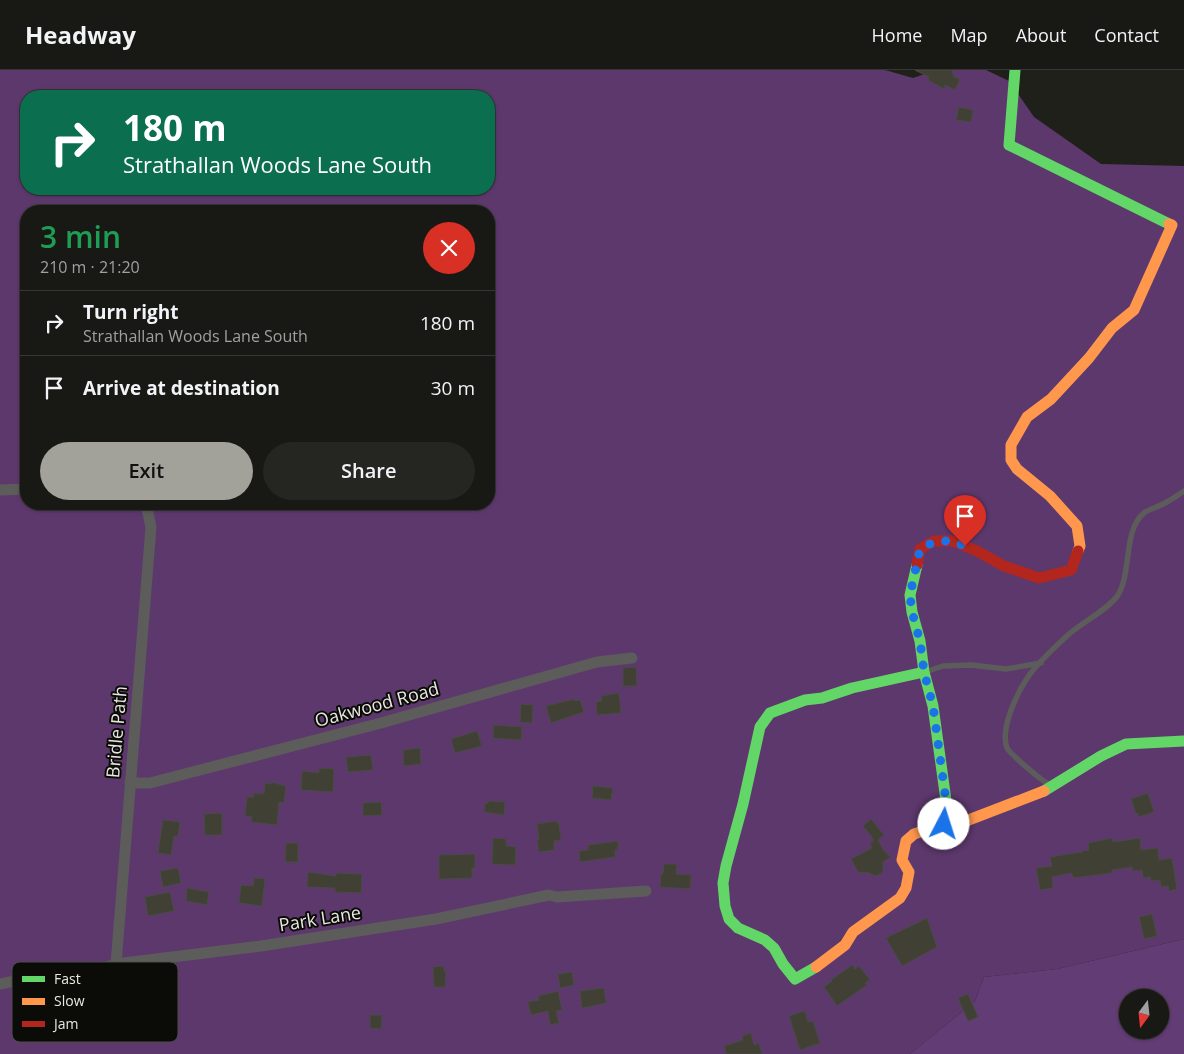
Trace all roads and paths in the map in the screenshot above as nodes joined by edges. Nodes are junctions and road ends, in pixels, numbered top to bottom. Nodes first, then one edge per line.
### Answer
1 (1015, 70) edge
2 (20, 488) edge
3 (0, 490) edge
4 (1184, 491) edge
5 (147, 510) edge
6 (632, 658) dead end
7 (1041, 663) junction
8 (924, 672) junction
9 (1184, 742) edge
10 (130, 783) junction
11 (1051, 786) junction
12 (944, 824) junction
13 (646, 891) dead end
14 (116, 962) edge
15 (132, 962) edge

1 - 8 street
2 - 3 street
4 - 7 lane
5 - 10 street, Bridle Path
6 - 10 street, Oakwood Road
7 - 8 lane
7 - 11 lane
8 - 12 street
8 - 12 street
9 - 11 street
10 - 14 street, Bridle Path
11 - 12 street
13 - 15 street, Park Lane

